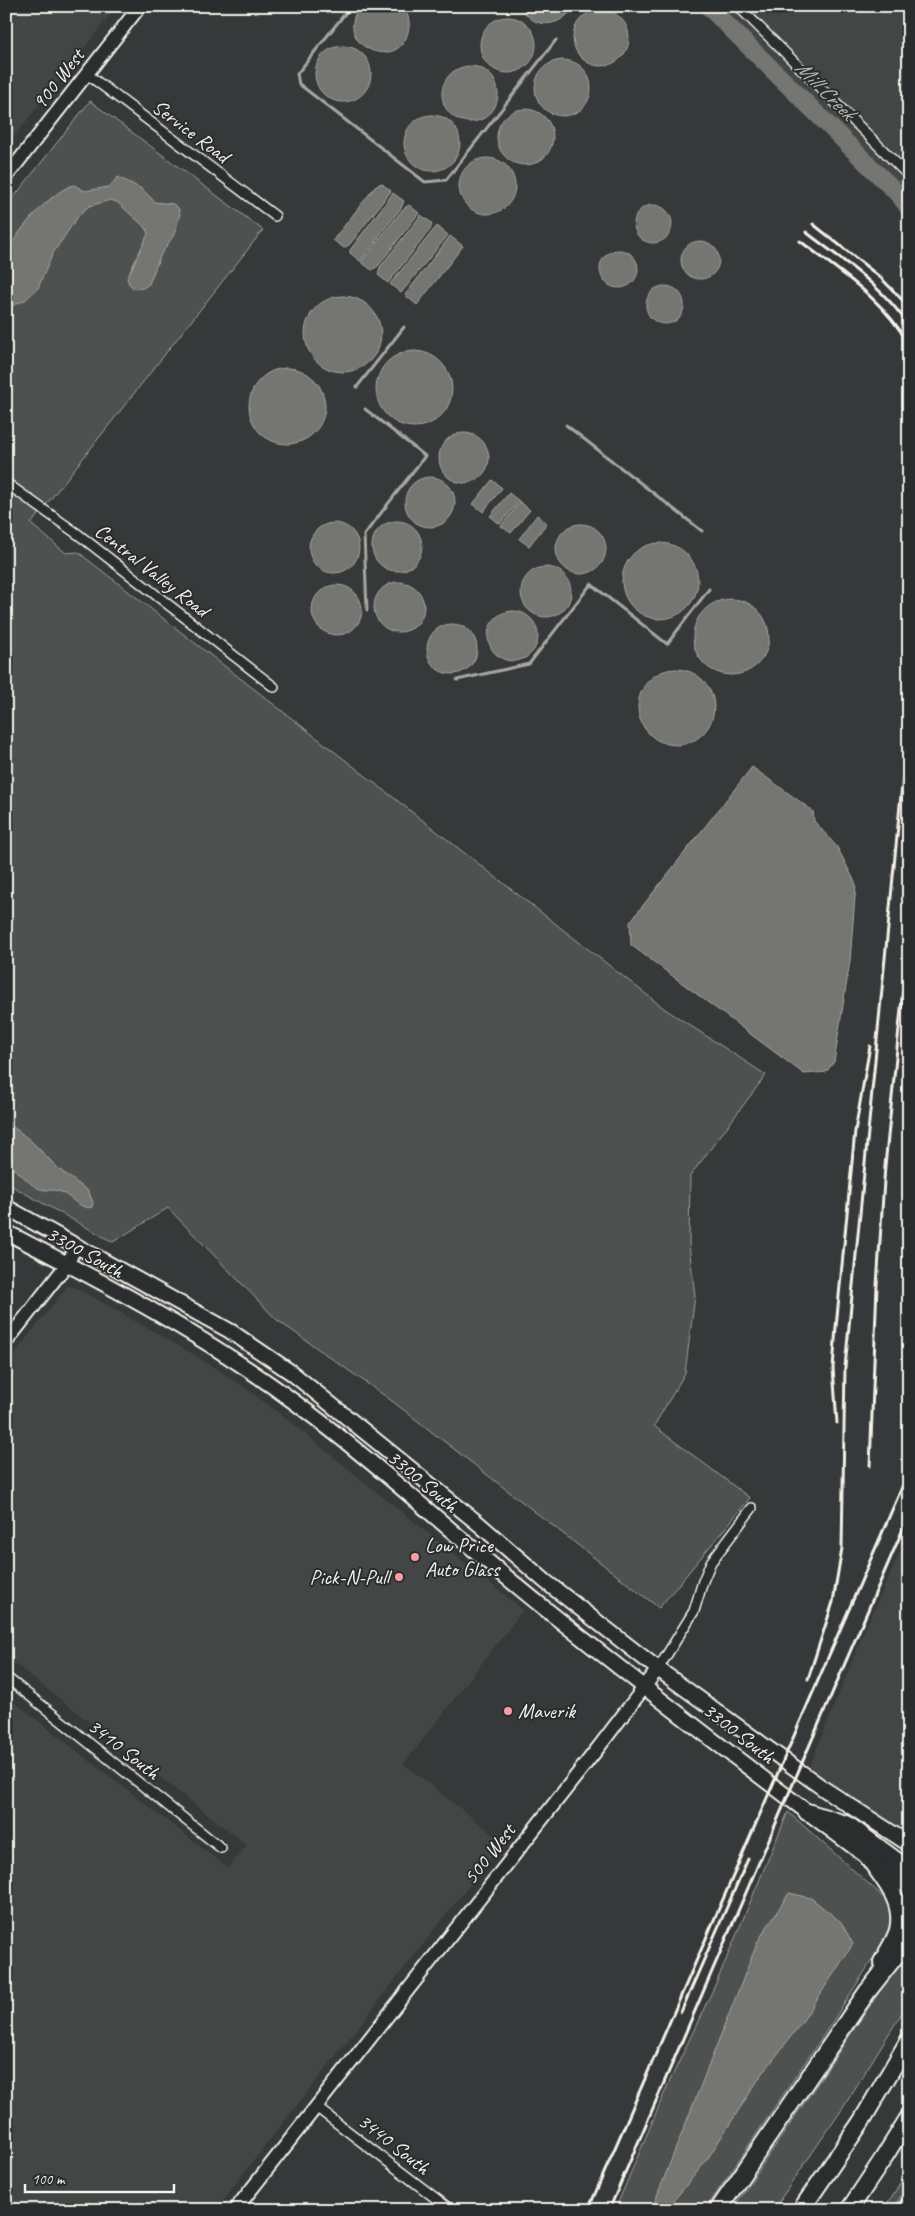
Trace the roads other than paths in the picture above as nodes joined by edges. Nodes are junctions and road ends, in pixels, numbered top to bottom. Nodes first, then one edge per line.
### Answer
1 (140, 6) edge
2 (738, 6) edge
3 (87, 74) junction
4 (909, 176) edge
5 (6, 177) edge
6 (275, 216) dead end
7 (6, 482) edge
8 (274, 687) dead end
9 (6, 1207) edge
10 (6, 1232) edge
11 (77, 1245) junction
12 (67, 1264) junction
13 (6, 1342) edge
14 (752, 1508) dead end
15 (658, 1669) junction
16 (6, 1677) edge
17 (645, 1686) junction
18 (807, 1812) junction
19 (909, 1844) edge
20 (221, 1848) dead end
21 (868, 1857) junction
22 (909, 1870) edge
23 (909, 1888) edge
24 (909, 1944) edge
25 (867, 1992) junction
26 (909, 2040) edge
27 (316, 2106) junction
28 (909, 2117) edge
29 (909, 2206) edge
30 (235, 2210) edge
31 (451, 2210) edge
32 (718, 2210) edge
33 (802, 2210) edge
34 (849, 2210) edge
35 (906, 2210) edge

1 - 3 main road, 900 West
2 - 4 street
3 - 5 main road, 900 West
3 - 6 street, Service Road
7 - 8 street, Central Valley Road
9 - 11 main road, 3300 South
10 - 12 main road, 3300 South
11 - 12 main road
11 - 15 main road, 3300 South
12 - 13 main road
12 - 17 main road, 3300 South
14 - 15 street, 500 West
15 - 17 main road, 500 West
15 - 19 main road, 3300 South
16 - 20 street, 3410 South
17 - 18 main road, 3300 South
17 - 27 main road, 500 West
18 - 21 main road, 3300 South
18 - 22 highway
21 - 23 main road, 3300 South
21 - 25 highway
24 - 25 highway
25 - 32 highway
26 - 33 highway
27 - 30 main road, 500 West
27 - 31 street, 3440 South
28 - 34 highway
29 - 35 highway

